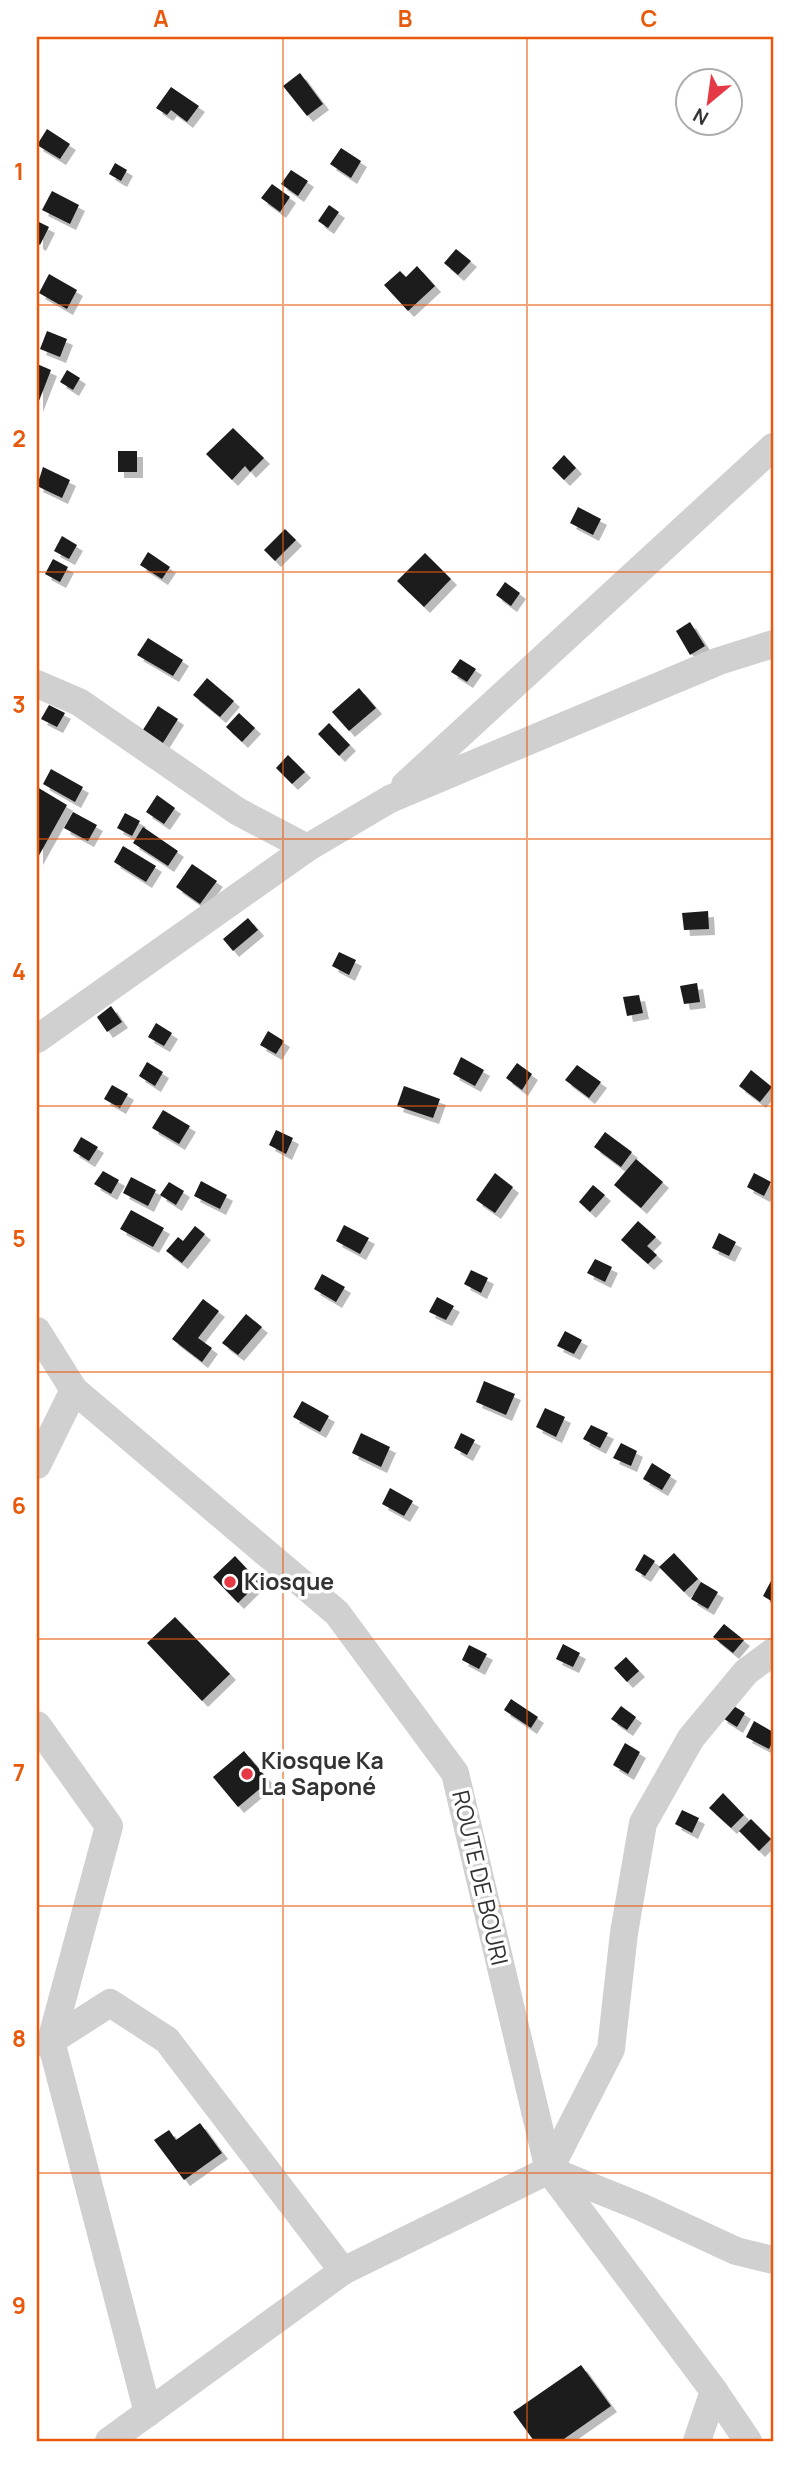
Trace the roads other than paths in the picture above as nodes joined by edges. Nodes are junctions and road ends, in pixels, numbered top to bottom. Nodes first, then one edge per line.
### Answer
1 (773, 447) edge
2 (773, 644) edge
3 (37, 684) edge
4 (390, 799) junction
5 (307, 848) junction
6 (37, 1038) edge
7 (37, 1331) edge
8 (74, 1390) junction
9 (37, 1465) edge
10 (773, 1652) edge
11 (37, 1725) edge
12 (44, 2046) edge
13 (549, 2170) junction
14 (773, 2260) edge
15 (343, 2271) junction
16 (714, 2390) junction
17 (148, 2413) junction
18 (109, 2441) edge
19 (697, 2441) edge
20 (748, 2441) edge

1 - 4 street
2 - 4 street
3 - 5 street
4 - 5 street
5 - 6 street
7 - 8 street, ROUTE DE BOURI
8 - 9 street
8 - 13 street, ROUTE DE BOURI
10 - 13 street
11 - 12 street
12 - 15 street
12 - 17 street
13 - 14 street
13 - 15 street
13 - 16 street, ROUTE DE BOURI
15 - 17 street
16 - 19 street
16 - 20 street, ROUTE DE BOURI
17 - 18 street

